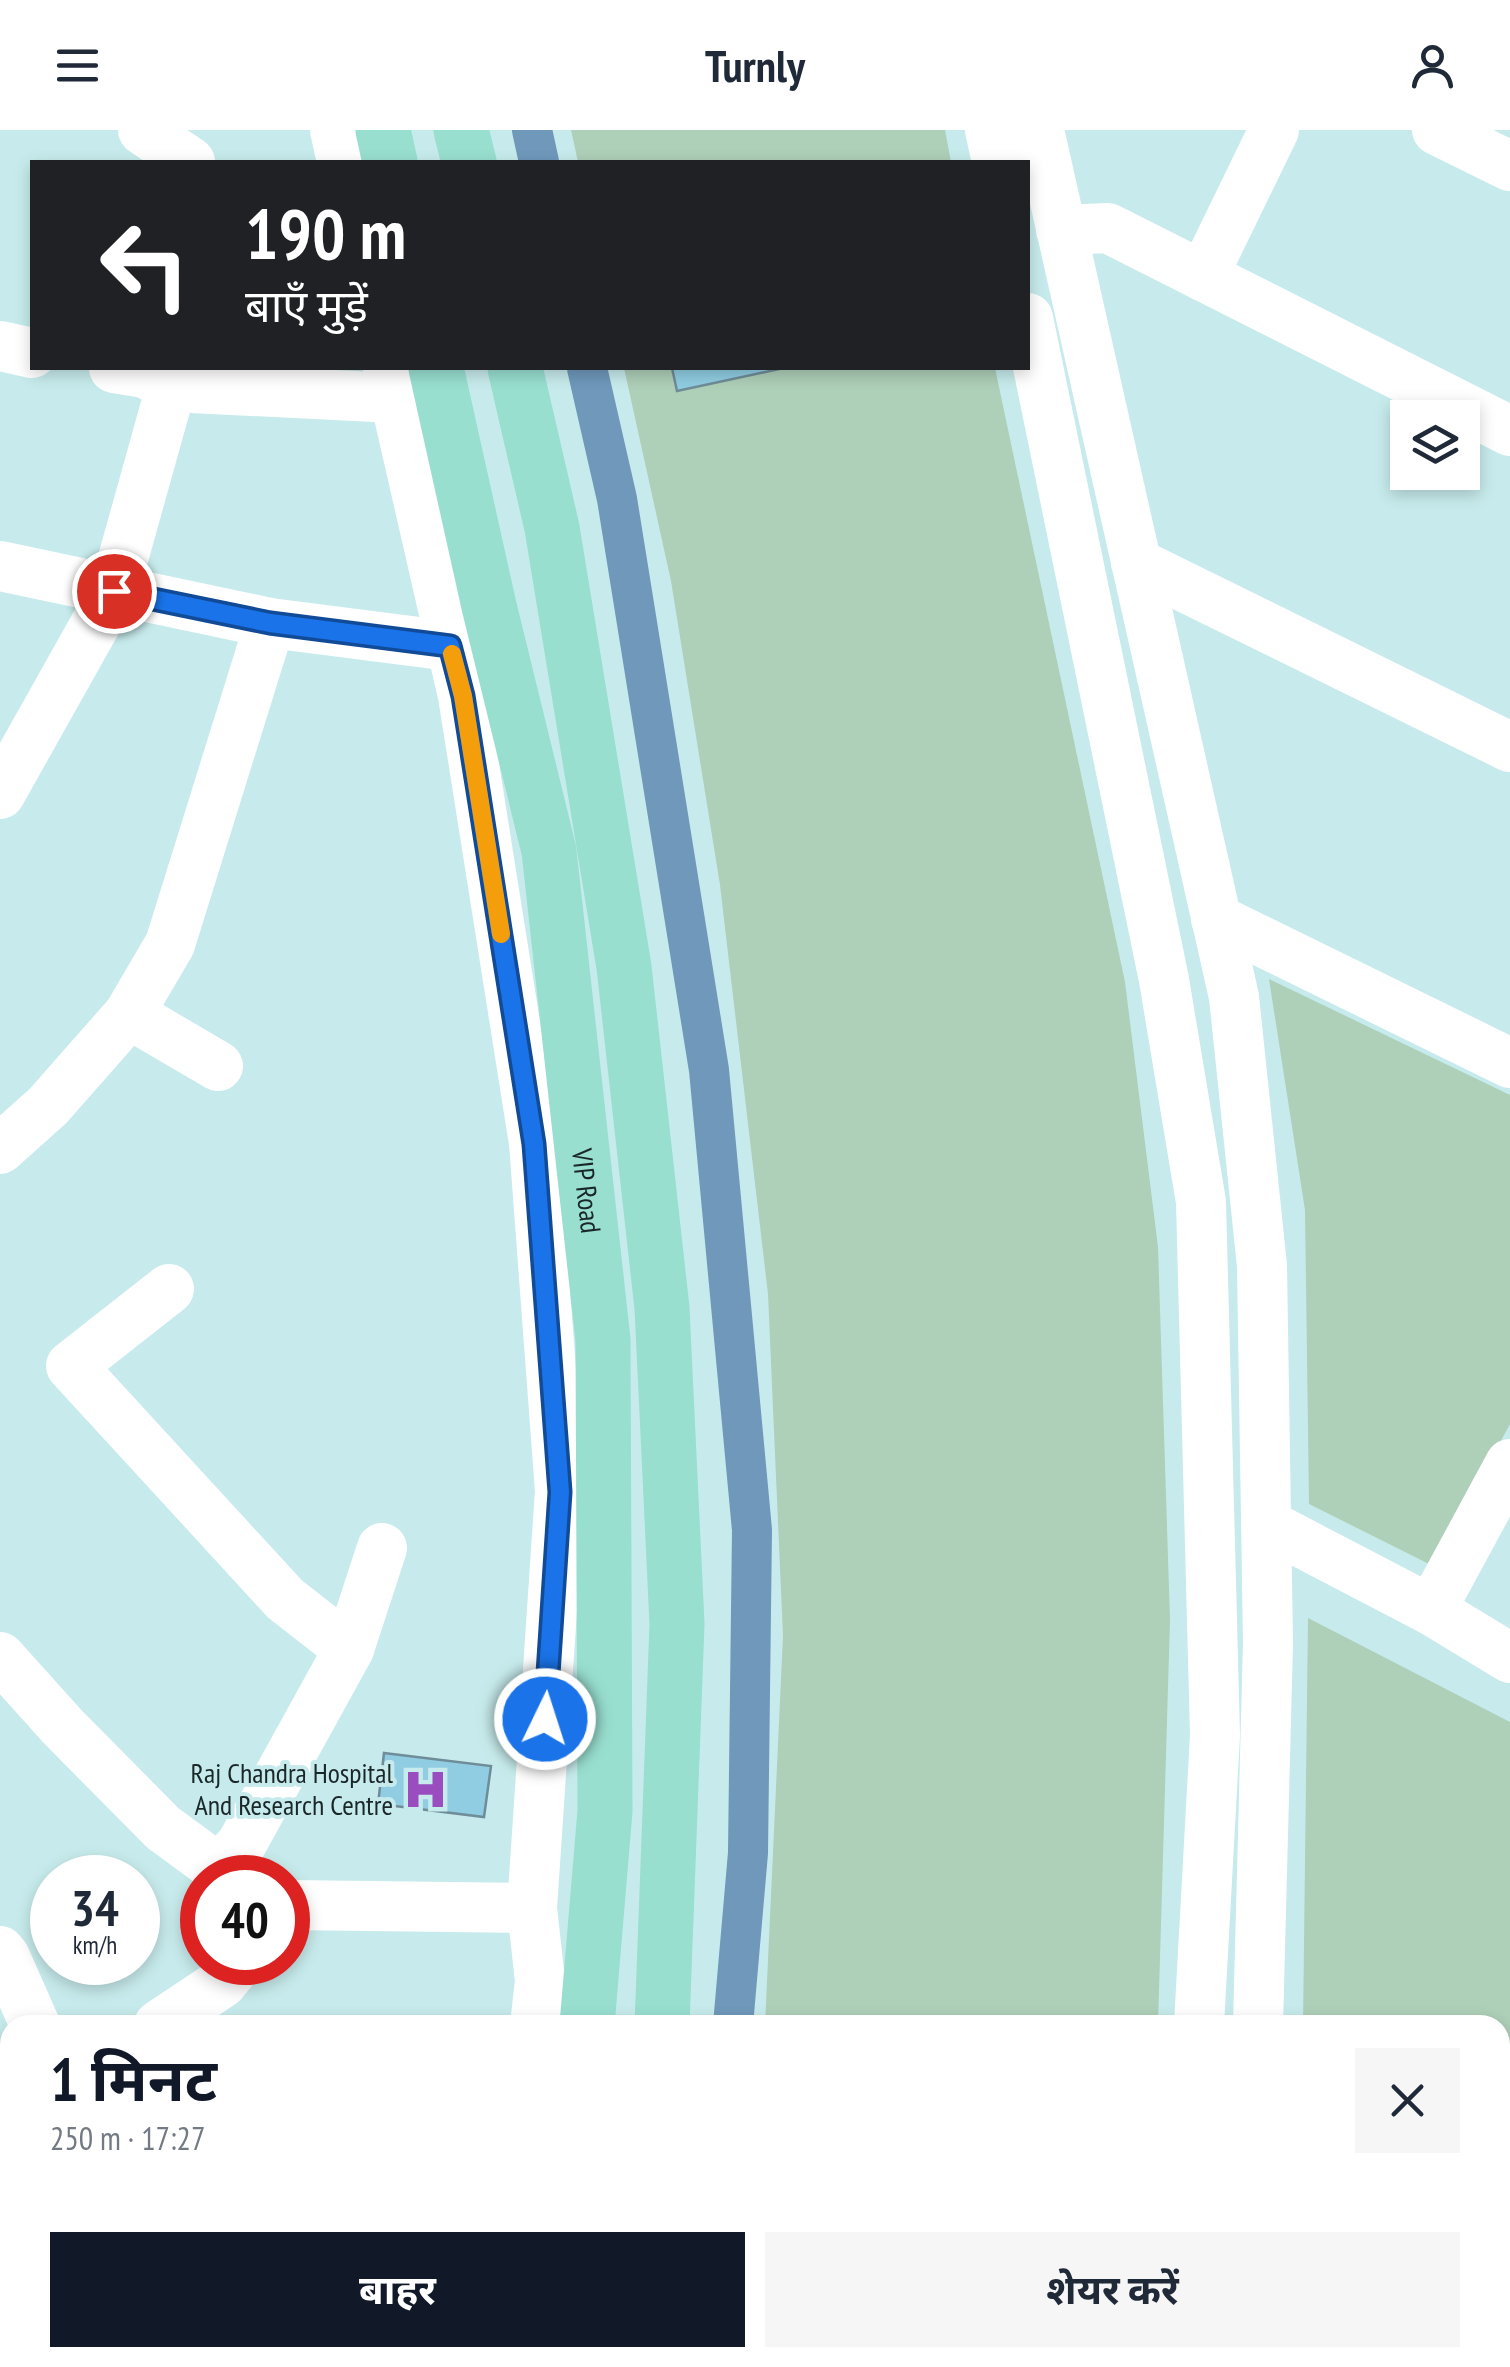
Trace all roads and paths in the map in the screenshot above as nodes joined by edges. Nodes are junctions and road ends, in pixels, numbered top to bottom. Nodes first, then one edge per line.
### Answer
1 (144, 130) edge
2 (335, 130) edge
3 (383, 130) edge
4 (462, 130) edge
5 (990, 130) edge
6 (1039, 130) edge
7 (1274, 130) edge
8 (1437, 130) edge
9 (187, 160) edge
10 (342, 160) edge
11 (390, 160) edge
12 (469, 160) edge
13 (996, 160) edge
14 (1510, 166) edge
15 (1062, 230) junction
16 (1203, 276) junction
17 (1030, 328) edge
18 (0, 346) edge
19 (30, 353) edge
20 (126, 370) edge
21 (516, 370) edge
22 (406, 378) edge
23 (171, 387) junction
24 (1510, 431) edge
25 (1136, 563) junction
26 (0, 566) edge
27 (114, 591) junction
28 (270, 623) junction
29 (450, 646) junction
30 (1510, 747) edge
31 (0, 794) edge
32 (1216, 918) junction
33 (129, 1014) junction
34 (1510, 1062) edge
35 (218, 1066) dead end
36 (0, 1149) edge
37 (169, 1290) dead end
38 (1510, 1464) edge
39 (1266, 1524) junction
40 (382, 1548) dead end
41 (1431, 1610) junction
42 (348, 1649) junction
43 (0, 1657) edge
44 (1510, 1658) edge
45 (200, 1855) edge
46 (235, 1855) edge
47 (310, 1905) edge
48 (532, 1908) junction
49 (0, 1951) edge
50 (219, 1985) edge
51 (31, 2015) edge
52 (174, 2015) edge
53 (536, 2015) edge
54 (588, 2015) edge
55 (662, 2015) edge
56 (1201, 2015) edge
57 (1258, 2015) edge

1 - 9 street
2 - 10 street
3 - 11 main road
4 - 12 main road
5 - 13 street
6 - 15 street
7 - 16 street
8 - 14 street
15 - 16 street
15 - 25 street
16 - 24 street
17 - 56 street
18 - 19 street
20 - 23 street
21 - 55 main road
22 - 23 street
22 - 29 street, VIP Road
22 - 54 main road, VIP Road
23 - 27 street
25 - 30 street
25 - 32 street
26 - 27 street
27 - 28 street
27 - 31 street
28 - 29 street
28 - 33 street
29 - 48 street, VIP Road
32 - 34 street
32 - 39 street
33 - 35 street
33 - 36 street
37 - 42 street
38 - 41 street
39 - 41 street
39 - 57 street
40 - 42 street
41 - 44 street
42 - 46 street
43 - 45 street
47 - 48 street
48 - 53 street, VIP Road
49 - 51 street
50 - 52 street

